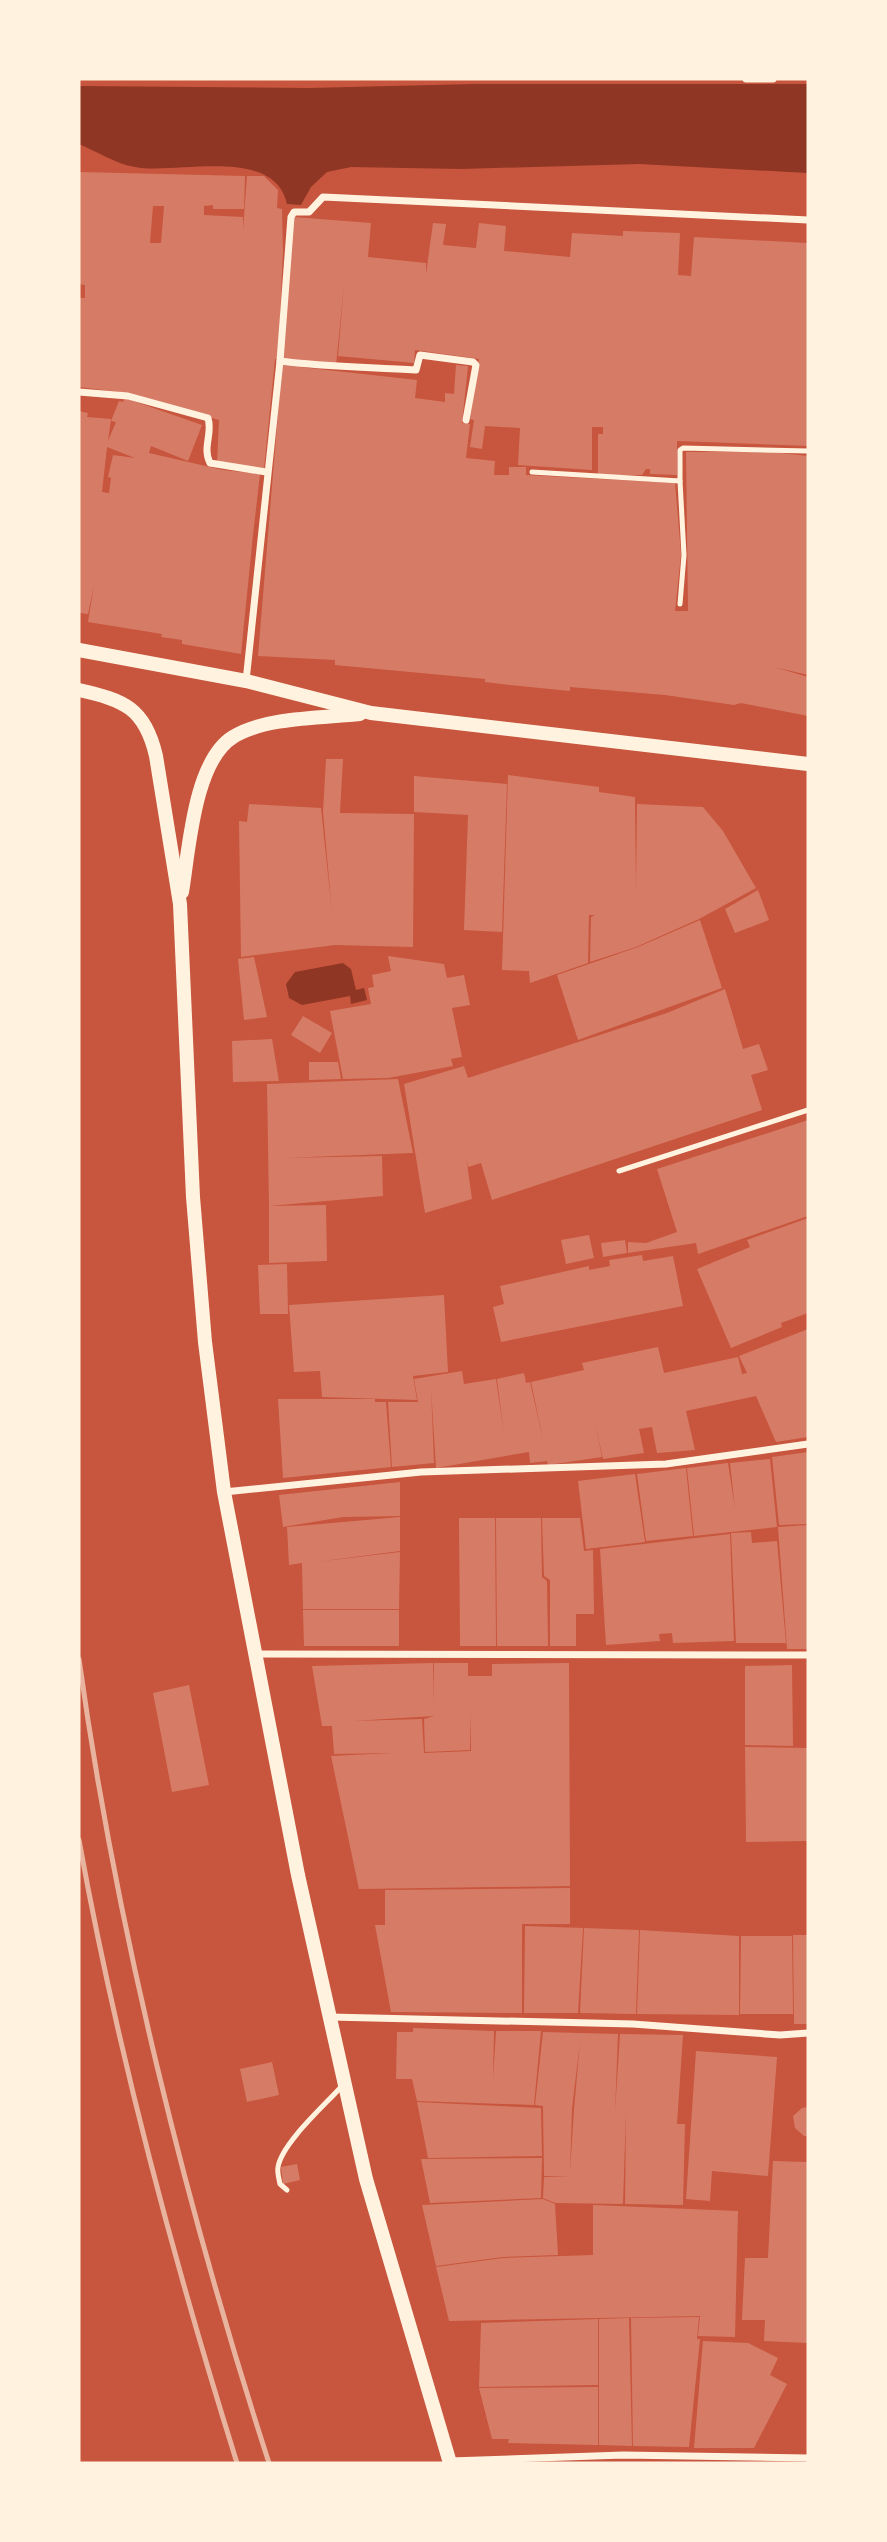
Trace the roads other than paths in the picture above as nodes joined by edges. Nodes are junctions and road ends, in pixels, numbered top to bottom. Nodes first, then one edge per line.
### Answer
1 (746, 79) edge
2 (773, 79) edge
3 (808, 220) edge
4 (280, 361) junction
5 (79, 392) edge
6 (466, 420) dead end
7 (808, 451) edge
8 (266, 472) junction
9 (532, 472) dead end
10 (680, 481) junction
11 (680, 604) dead end
12 (79, 650) edge
13 (246, 681) junction
14 (79, 690) edge
15 (372, 713) junction
16 (808, 764) edge
17 (180, 904) junction
18 (808, 1110) edge
19 (619, 1171) dead end
20 (808, 1444) edge
21 (224, 1492) junction
22 (255, 1654) junction
23 (808, 1656) edge
24 (329, 2017) junction
25 (808, 2033) edge
26 (344, 2084) junction
27 (287, 2190) dead end
28 (808, 2458) edge
29 (449, 2462) edge

1 - 2 street
3 - 4 street
4 - 6 street
4 - 8 street
5 - 8 street
7 - 10 lane
8 - 13 street
9 - 10 lane
10 - 11 lane
12 - 13 main road
13 - 15 main road
14 - 17 main road
15 - 16 main road
15 - 17 main road
17 - 21 main road
18 - 19 lane
20 - 21 street
21 - 22 main road
22 - 23 street
22 - 24 main road
24 - 25 street
24 - 26 main road
26 - 27 lane
26 - 29 main road
28 - 29 street

